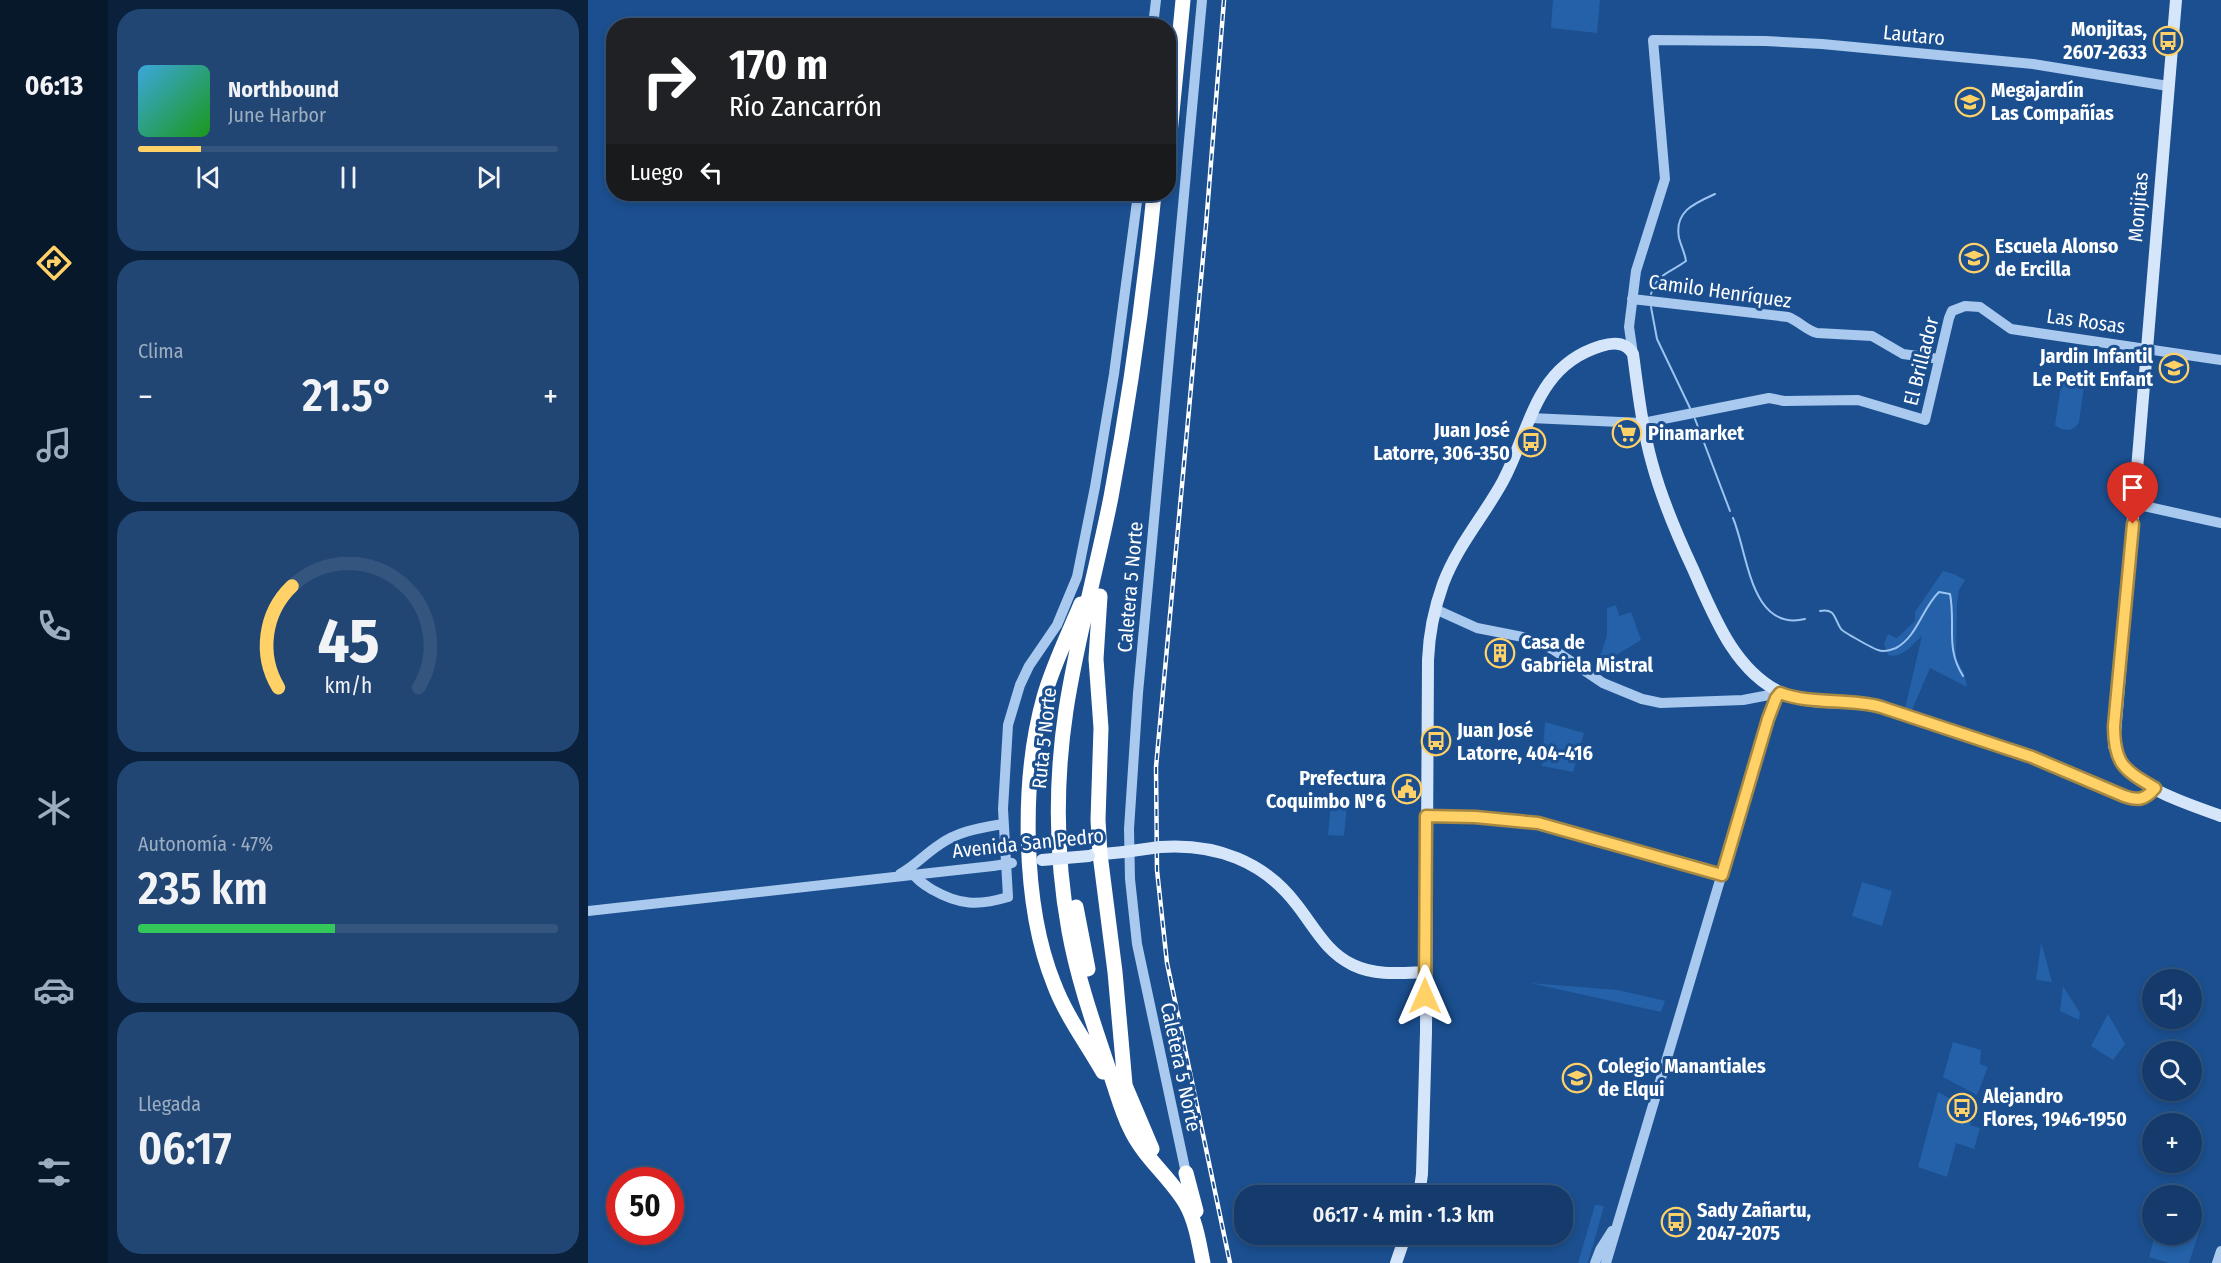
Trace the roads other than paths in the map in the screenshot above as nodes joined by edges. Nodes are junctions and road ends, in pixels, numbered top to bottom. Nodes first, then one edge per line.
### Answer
1 (1156, 0) edge
2 (1172, 0) edge
3 (1183, 0) edge
4 (1202, 0) edge
5 (2176, 0) edge
6 (1154, 18) edge
7 (1170, 18) edge
8 (1176, 72) edge
9 (2168, 86) junction
10 (1136, 201) edge
11 (1153, 201) edge
12 (1164, 201) edge
13 (1632, 298) junction
14 (1952, 311) joint
15 (1629, 327) junction
16 (1614, 343) junction
17 (2146, 348) junction
18 (1633, 354) junction
19 (1939, 359) junction
20 (2221, 360) edge
21 (1530, 418) junction
22 (1643, 423) junction
23 (2135, 504) junction
24 (2221, 523) edge
25 (1097, 565) junction
26 (1100, 596) junction
27 (1435, 609) junction
28 (1780, 693) junction
29 (2155, 788) junction
30 (1426, 816) junction
31 (2221, 816) edge
32 (1003, 824) junction
33 (1095, 855) junction
34 (1036, 861) junction
35 (914, 875) junction
36 (1722, 875) junction
37 (896, 877) junction
38 (588, 911) edge
39 (1425, 948) junction
40 (1425, 972) junction
41 (1399, 973) junction
42 (1425, 996) junction
43 (1125, 1084) junction
44 (1122, 1106) junction
45 (1186, 1173) joint
46 (1420, 1185) edge
47 (1197, 1217) junction
48 (1619, 1221) junction
49 (1402, 1245) edge
50 (2221, 1251) edge
51 (1203, 1263) edge
52 (1208, 1263) edge
53 (1396, 1263) edge
54 (1595, 1263) edge
55 (1606, 1263) edge
56 (2217, 1263) edge

1 - 6 street
2 - 7 highway
3 - 8 highway
4 - 45 street, Caletera 5 Norte
5 - 9 main road, Monjitas
9 - 13 street, Lautaro
9 - 17 main road, Monjitas
10 - 32 street
11 - 25 highway, Ruta 5 Norte
12 - 26 highway, Ruta 5 Norte
13 - 15 street
13 - 19 street, Camilo Henríquez
14 - 17 street, Las Rosas
14 - 19 street, El Brillador
15 - 16 street
15 - 18 street
16 - 18 main road
16 - 21 main road
17 - 20 street, Las Rosas
17 - 23 main road, Monjitas
18 - 22 main road
19 - 22 street, El Brillador
21 - 22 street
21 - 27 main road
22 - 28 main road
23 - 24 street
23 - 29 main road, Monjitas
25 - 34 highway
25 - 44 highway, Ruta 5 Norte
26 - 33 highway
26 - 43 highway, Ruta 5 Norte
27 - 28 street
27 - 30 main road
28 - 29 main road
28 - 36 street
29 - 31 main road, Monjitas
30 - 36 street
30 - 39 main road
32 - 35 street
32 - 37 street
33 - 34 main road, Avenida San Pedro, bridge
33 - 41 main road, Avenida San Pedro, bridge
33 - 43 highway
34 - 35 street, Avenida San Pedro, bridge
34 - 44 highway
35 - 37 street, Avenida San Pedro
36 - 48 street
37 - 38 street, Avenida San Pedro
39 - 40 main road
39 - 41 main road
40 - 41 main road, Avenida San Pedro
40 - 42 main road
41 - 42 main road
42 - 46 main road
43 - 47 highway, Ruta 5 Norte
44 - 51 highway, Ruta 5 Norte
45 - 47 highway
47 - 52 highway, Ruta 5 Norte
48 - 54 street
48 - 55 street
49 - 53 main road
50 - 56 street

